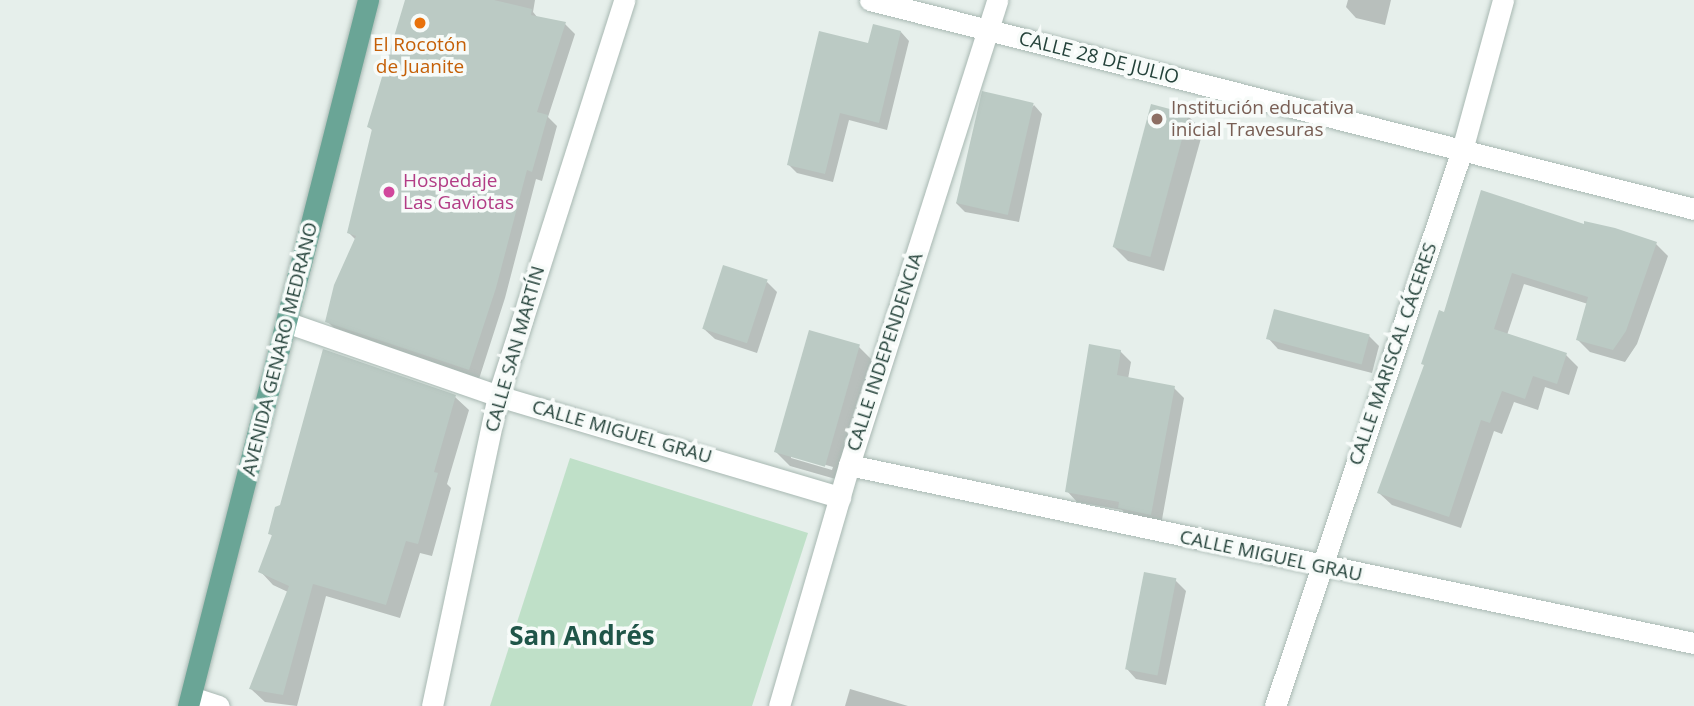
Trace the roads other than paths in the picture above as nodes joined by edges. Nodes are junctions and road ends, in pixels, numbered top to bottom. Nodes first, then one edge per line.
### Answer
1 (368, 0) edge
2 (624, 0) edge
3 (870, 0) edge
4 (997, 0) edge
5 (1503, 0) edge
6 (988, 30) junction
7 (1462, 150) junction
8 (1694, 209) edge
9 (286, 323) junction
10 (498, 396) junction
11 (849, 465) junction
12 (839, 497) junction
13 (1322, 567) junction
14 (1694, 643) edge
15 (190, 701) edge
16 (219, 706) edge
17 (432, 706) edge
18 (779, 706) edge
19 (1275, 706) edge

1 - 9 main road, AVENIDA GENARO MEDRANO
2 - 10 street, CALLE SAN MARTÍN
3 - 6 street, CALLE 28 DE JULIO
4 - 6 street, CALLE INDEPENDENCIA
5 - 7 street, CALLE MARISCAL CÁCERES
6 - 7 street, CALLE 28 DE JULIO
6 - 11 street, CALLE INDEPENDENCIA
7 - 8 street, CALLE 28 DE JULIO
7 - 13 street, CALLE MARISCAL CÁCERES
9 - 10 street, CALLE MIGUEL GRAU
9 - 15 main road, AVENIDA GENARO MEDRANO
10 - 12 street, CALLE MIGUEL GRAU
10 - 17 street, CALLE SAN MARTÍN
11 - 12 street, CALLE INDEPENDENCIA
11 - 13 street, CALLE MIGUEL GRAU
12 - 18 street, CALLE INDEPENDENCIA
13 - 14 street, CALLE MIGUEL GRAU
13 - 19 street, CALLE MARISCAL CÁCERES
15 - 16 street

